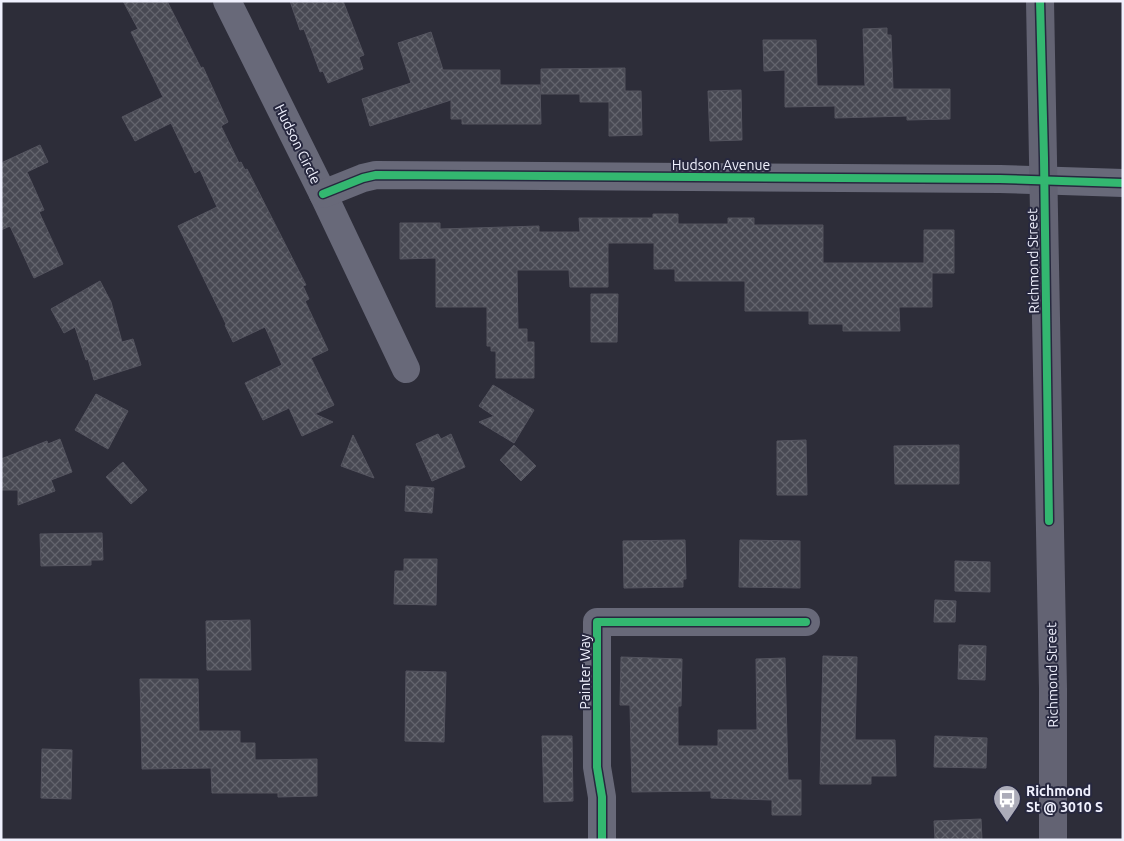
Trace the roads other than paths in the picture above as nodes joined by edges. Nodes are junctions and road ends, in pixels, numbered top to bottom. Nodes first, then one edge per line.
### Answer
1 (227, 1) edge
2 (1040, 1) edge
3 (1044, 181) junction
4 (1123, 183) edge
5 (323, 194) junction
6 (406, 369) dead end
7 (806, 622) dead end
8 (602, 840) edge
9 (1053, 840) edge

1 - 5 street, Hudson Circle
2 - 3 main road, Richmond Street
3 - 4 street, Hudson Avenue
3 - 5 street, Hudson Avenue
3 - 9 main road, Richmond Street
5 - 6 street, Hudson Circle
7 - 8 street, Painter Way

